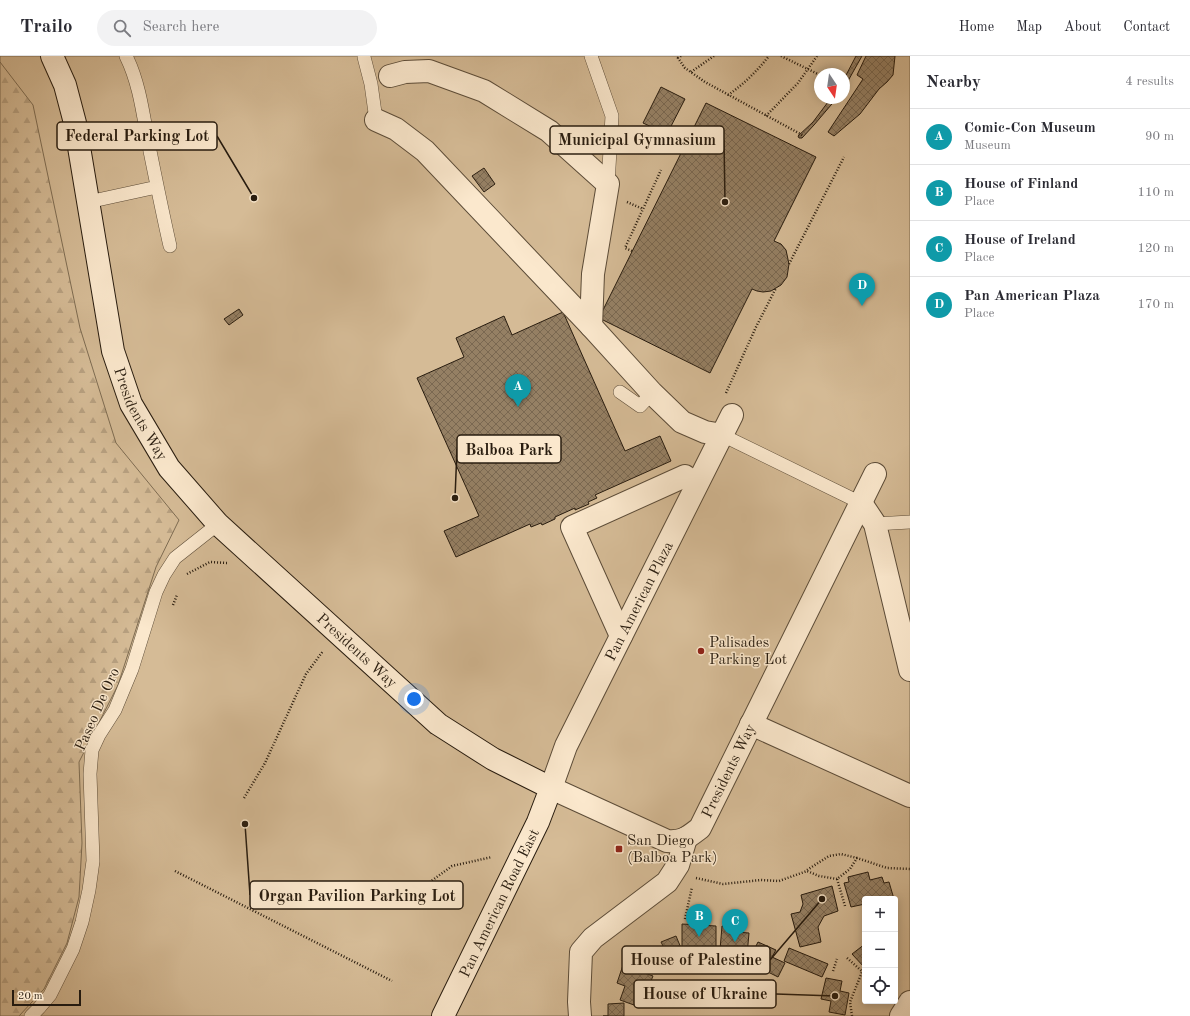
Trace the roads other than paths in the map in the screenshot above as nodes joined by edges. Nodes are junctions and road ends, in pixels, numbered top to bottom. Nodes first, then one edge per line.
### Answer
1 (52, 56) edge
2 (126, 56) edge
3 (591, 56) edge
4 (364, 57) dead end
5 (390, 76) dead end
6 (376, 120) joint
7 (608, 184) junction
8 (157, 187) junction
9 (88, 202) junction
10 (170, 246) dead end
11 (591, 326) junction
12 (620, 392) dead end
13 (652, 394) junction
14 (729, 405) road end
15 (722, 435) junction
16 (875, 474) dead end
17 (685, 476) dead end
18 (861, 503) junction
19 (910, 522) edge
20 (218, 524) junction
21 (875, 524) junction
22 (622, 636) junction
23 (910, 670) edge
24 (751, 724) junction
25 (551, 788) junction
26 (910, 796) edge
27 (686, 838) junction
28 (910, 1002) edge
29 (31, 1016) edge
30 (442, 1016) edge
31 (580, 1016) edge
32 (900, 1016) edge

1 - 9 street, Presidents Way
2 - 8 lane
3 - 7 lane
4 - 6 lane
5 - 7 street
6 - 11 street
7 - 11 street
8 - 9 lane
8 - 10 lane
9 - 20 street, Presidents Way
11 - 13 street
12 - 13 lane
13 - 15 street
14 - 15 street, Pan American Plaza
15 - 18 lane
15 - 22 street, Pan American Plaza
16 - 18 street
17 - 22 street
18 - 21 street
18 - 24 street
19 - 21 lane
20 - 25 street, Presidents Way
20 - 29 lane, Paseo De Oro
21 - 23 street
22 - 25 street, Pan American Plaza
24 - 26 street, Presidents Way
24 - 27 street, Presidents Way
25 - 27 street, Presidents Way
25 - 30 street, Pan American Road East
27 - 31 street
28 - 32 street

